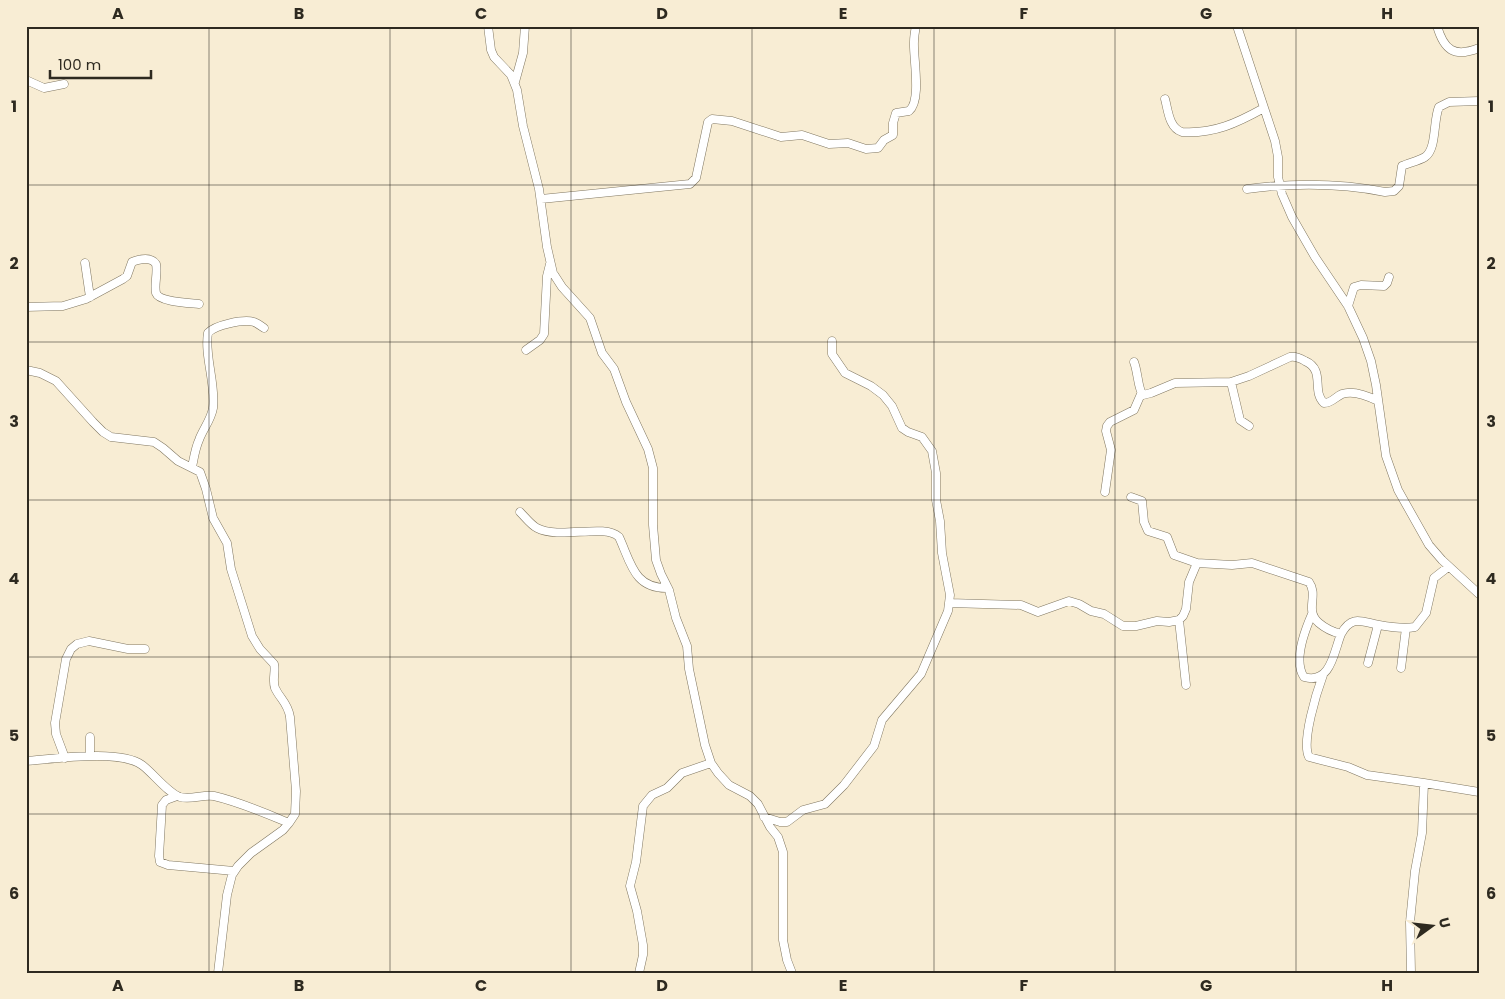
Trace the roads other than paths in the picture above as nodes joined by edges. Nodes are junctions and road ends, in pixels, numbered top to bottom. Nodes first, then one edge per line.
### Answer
1 (488, 26) edge
2 (525, 26) edge
3 (916, 26) edge
4 (1237, 26) edge
5 (1437, 26) edge
6 (1479, 48) edge
7 (26, 80) edge
8 (515, 82) junction
9 (64, 84) dead end
10 (1165, 99) dead end
11 (1479, 101) edge
12 (1264, 108) junction
13 (1280, 184) junction
14 (1247, 189) dead end
15 (541, 199) junction
16 (84, 263) dead end
17 (550, 264) junction
18 (1389, 276) dead end
19 (90, 297) junction
20 (199, 304) dead end
21 (1348, 306) junction
22 (26, 308) edge
23 (264, 328) dead end
24 (832, 340) dead end
25 (526, 350) dead end
26 (1134, 362) dead end
27 (26, 370) edge
28 (1232, 382) junction
29 (1141, 394) junction
30 (1378, 401) junction
31 (1249, 426) dead end
32 (192, 467) junction
33 (1105, 492) dead end
34 (1131, 497) dead end
35 (520, 512) dead end
36 (1198, 563) junction
37 (1447, 568) junction
38 (668, 588) junction
39 (1479, 594) edge
40 (949, 603) junction
41 (1312, 614) junction
42 (1179, 620) junction
43 (1378, 625) junction
44 (1406, 628) junction
45 (1341, 634) junction
46 (145, 649) dead end
47 (1368, 663) dead end
48 (1401, 668) dead end
49 (1323, 675) junction
50 (1186, 684) dead end
51 (90, 737) dead end
52 (90, 756) junction
53 (65, 758) junction
54 (26, 761) edge
55 (711, 763) junction
56 (1424, 782) junction
57 (1479, 792) edge
58 (177, 796) junction
59 (764, 817) junction
60 (289, 824) junction
61 (234, 871) junction
62 (218, 973) edge
63 (639, 973) edge
64 (792, 973) edge
65 (1411, 973) edge

1 - 8 street
2 - 8 street
3 - 15 street
4 - 12 street
5 - 6 street
7 - 9 street
8 - 15 street
10 - 12 street
11 - 13 street
12 - 13 street
13 - 14 street
13 - 21 street
15 - 17 street
16 - 19 street
17 - 25 street
17 - 38 street
18 - 21 street
19 - 20 street
19 - 22 street
21 - 30 street
23 - 32 street
24 - 40 street
26 - 29 street
27 - 32 street
28 - 29 street
28 - 30 street
28 - 31 street
29 - 33 street
30 - 37 street
32 - 60 street
34 - 36 street
35 - 38 street
36 - 41 street
36 - 42 street
37 - 39 street
37 - 44 street
38 - 55 street
40 - 42 street
40 - 59 street
41 - 45 street
41 - 49 street
42 - 50 street
43 - 44 street
43 - 45 street
43 - 47 street
44 - 48 street
45 - 49 street
46 - 53 street
49 - 56 street
51 - 52 street
52 - 53 street
52 - 58 street
53 - 54 street
55 - 59 street
55 - 63 street
56 - 57 street
56 - 65 street
58 - 60 street
58 - 61 street
59 - 64 street
60 - 61 street
61 - 62 street

